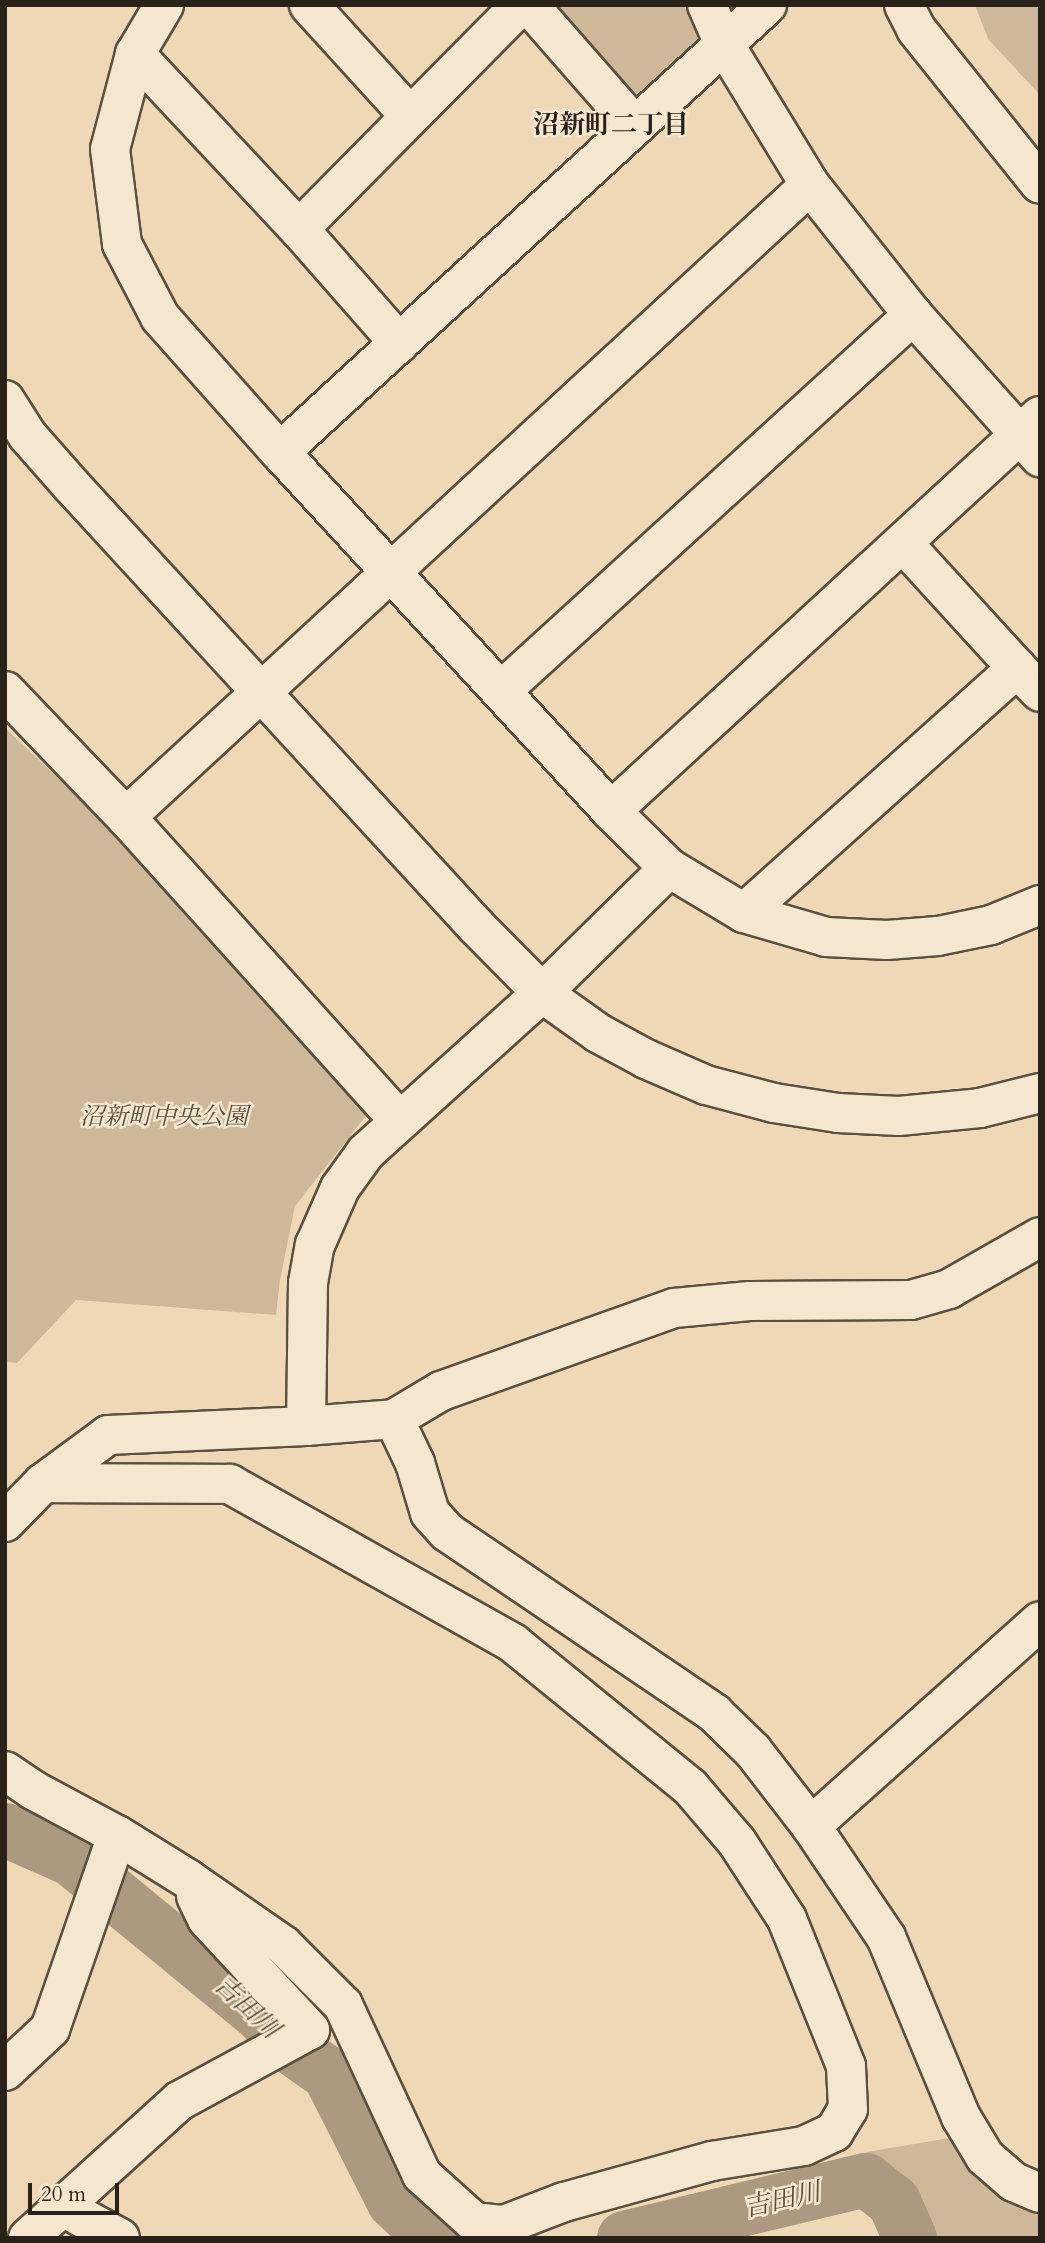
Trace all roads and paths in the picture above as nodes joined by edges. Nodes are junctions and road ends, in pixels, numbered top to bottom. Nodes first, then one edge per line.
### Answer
1 (164, 5) edge
2 (309, 5) edge
3 (522, 5) edge
4 (529, 5) edge
5 (707, 5) edge
6 (766, 5) edge
7 (904, 5) edge
8 (724, 44) junction
9 (135, 54) junction
10 (410, 116) junction
11 (635, 127) junction
12 (1040, 184) edge
13 (810, 186) junction
14 (299, 229) junction
15 (913, 315) junction
16 (399, 342) junction
17 (5, 400) edge
18 (1033, 436) edge
19 (280, 452) junction
20 (903, 543) junction
21 (390, 572) junction
22 (1029, 680) edge
23 (5, 691) edge
24 (500, 691) junction
25 (261, 692) junction
26 (611, 811) junction
27 (125, 817) junction
28 (669, 867) junction
29 (1040, 905) edge
30 (744, 913) junction
31 (542, 993) junction
32 (1040, 1093) edge
33 (400, 1121) junction
34 (1040, 1237) edge
35 (394, 1419) junction
36 (306, 1426) junction
37 (43, 1483) junction
38 (5, 1522) edge
39 (1040, 1621) edge
40 (5, 1771) edge
41 (811, 1826) junction
42 (117, 1835) junction
43 (188, 1879) junction
44 (5, 2071) edge
45 (1040, 2193) edge
46 (61, 2206) junction
47 (28, 2238) edge
48 (120, 2238) edge

1 - 9 street
2 - 10 street
3 - 10 street
4 - 11 street
5 - 8 street
6 - 8 street
7 - 12 street
8 - 11 street
8 - 13 street
9 - 14 street
9 - 19 street
10 - 14 street
11 - 16 street
13 - 15 street
13 - 21 street
14 - 16 street
15 - 18 street
15 - 24 street
16 - 19 street
17 - 25 street
18 - 20 street
19 - 21 street
20 - 22 street
20 - 26 street
21 - 24 street
21 - 25 street
22 - 30 street
23 - 27 street
24 - 26 street
25 - 27 street
25 - 31 street
26 - 28 street
27 - 33 street
28 - 30 street
28 - 31 street
29 - 30 street
31 - 32 street
31 - 33 street
33 - 36 street
34 - 35 street
35 - 36 street
35 - 41 street
36 - 37 street
37 - 38 street
37 - 43 street
39 - 41 street
40 - 42 street
41 - 45 street
42 - 43 street
42 - 44 street
43 - 46 street
46 - 47 street
46 - 48 street

